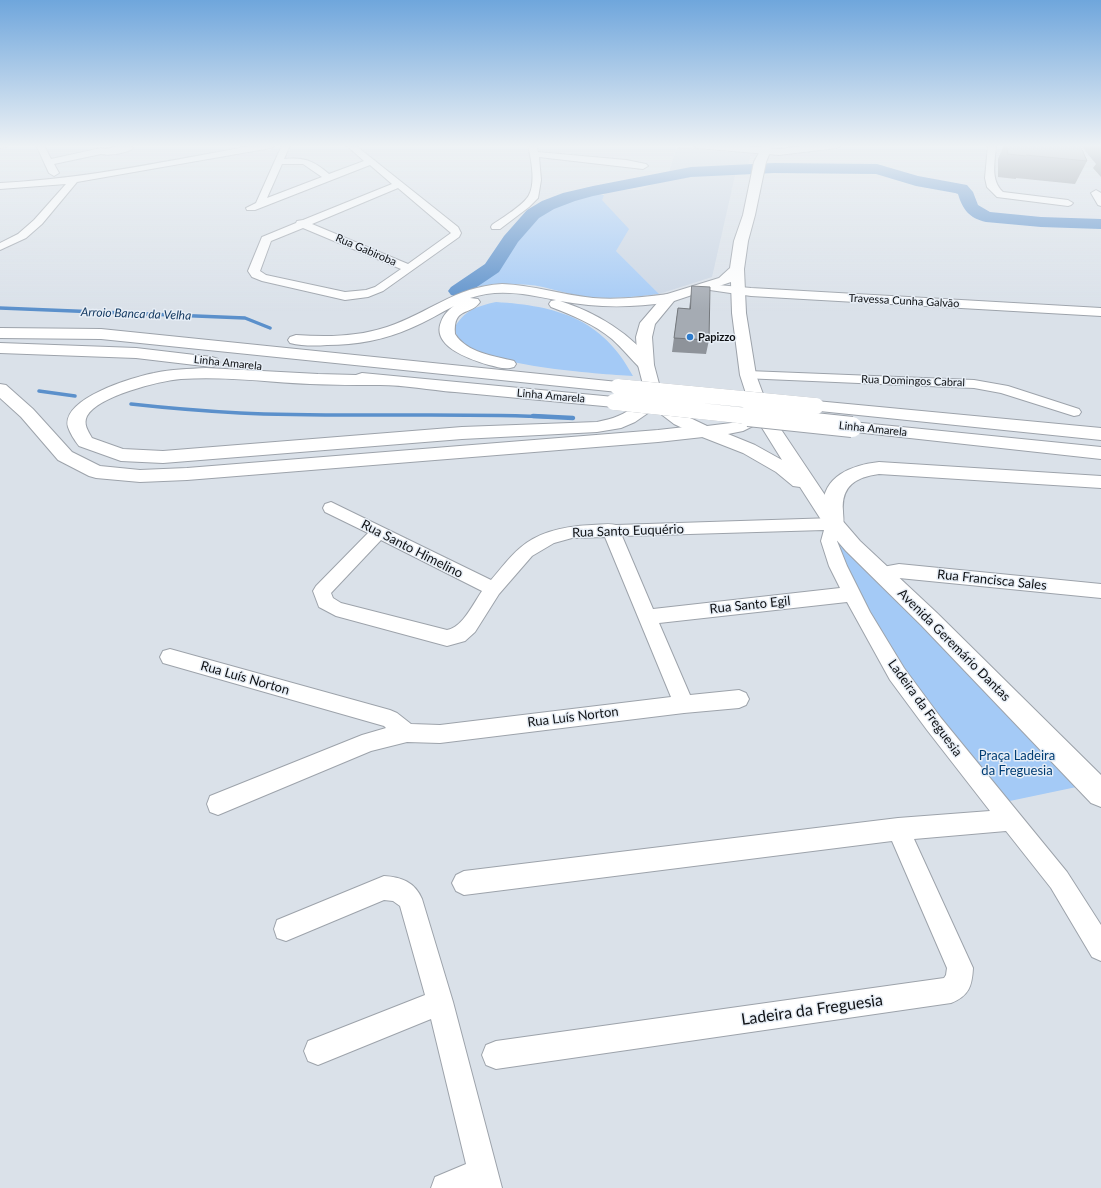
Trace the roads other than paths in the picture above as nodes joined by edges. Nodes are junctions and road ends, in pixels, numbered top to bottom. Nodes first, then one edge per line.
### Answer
1 (56, 200) edge
2 (262, 200) edge
3 (269, 200) edge
4 (359, 200) edge
5 (418, 200) edge
6 (529, 200) edge
7 (752, 200) edge
8 (1046, 200) edge
9 (1068, 203) dead end
10 (260, 204) junction
11 (251, 208) dead end
12 (301, 223) junction
13 (496, 227) dead end
14 (0, 247) edge
15 (408, 268) junction
16 (737, 270) junction
17 (707, 287) junction
18 (737, 290) junction
19 (690, 292) junction
20 (669, 298) junction
21 (739, 312) junction
22 (1101, 312) edge
23 (0, 333) edge
24 (102, 334) junction
25 (0, 348) edge
26 (646, 366) junction
27 (748, 375) junction
28 (377, 380) junction
29 (598, 384) junction
30 (0, 389) edge
31 (616, 394) junction
32 (654, 396) junction
33 (1074, 412) dead end
34 (761, 413) junction
35 (703, 431) junction
36 (1101, 434) edge
37 (1101, 453) edge
38 (1101, 482) edge
39 (813, 491) junction
40 (331, 508) dead end
41 (834, 524) junction
42 (610, 529) junction
43 (378, 533) junction
44 (883, 573) junction
45 (493, 590) junction
46 (1101, 591) edge
47 (852, 594) junction
48 (648, 617) junction
49 (170, 657) dead end
50 (739, 700) dead end
51 (684, 704) junction
52 (408, 733) junction
53 (1067, 759) junction
54 (1101, 782) edge
55 (1101, 794) edge
56 (218, 804) dead end
57 (1010, 820) junction
58 (898, 828) junction
59 (464, 883) dead end
60 (286, 929) dead end
61 (1101, 948) edge
62 (440, 1002) junction
63 (318, 1051) dead end
64 (496, 1055) dead end
65 (485, 1180) edge
66 (446, 1188) edge

1 - 14 street
2 - 10 street
3 - 10 street
4 - 12 street
5 - 15 street
6 - 13 street
7 - 16 main road, Avenida Geremário Dantas
8 - 9 street
10 - 11 street
12 - 15 street, Rua Gabiroba
12 - 15 street
16 - 17 main road
16 - 18 main road, Avenida Geremário Dantas
17 - 18 street, Travessa Cunha Galvão
17 - 19 main road
18 - 21 main road, Avenida Geremário Dantas
18 - 22 street, Travessa Cunha Galvão
19 - 20 main road
19 - 21 main road
20 - 24 main road
20 - 26 main road, Avenida Geremário Dantas
21 - 27 main road, Avenida Geremário Dantas
23 - 24 main road, Linha Amarela
24 - 29 main road, Linha Amarela
25 - 28 main road, Linha Amarela
26 - 29 main road
26 - 32 main road, Avenida Geremário Dantas
27 - 33 street, Rua Domingos Cabral
27 - 34 main road, Avenida Geremário Dantas
28 - 31 main road, Linha Amarela
28 - 32 main road
29 - 31 main road, Linha Amarela
30 - 35 main road
31 - 36 main road, Linha Amarela, bridge
31 - 37 main road, Linha Amarela, bridge
32 - 35 main road, Avenida Geremário Dantas
34 - 35 main road
34 - 39 main road, Avenida Geremário Dantas
35 - 39 main road, Avenida Geremário Dantas
38 - 41 main road
39 - 41 main road, Avenida Geremário Dantas
40 - 43 street, Rua Santo Himelino
41 - 42 street, Rua Santo Euquério
41 - 44 main road, Avenida Geremário Dantas
41 - 47 street, Ladeira da Freguesia
42 - 45 street, Rua Santo Euquério
42 - 48 street
43 - 45 street, Rua Santo Himelino
43 - 45 street, Rua Santo Euquério
44 - 46 street, Rua Francisca Sales
44 - 53 main road, Avenida Geremário Dantas
47 - 48 street, Rua Santo Egil
47 - 57 street, Ladeira da Freguesia
48 - 51 street
49 - 52 street, Rua Luís Norton
50 - 51 street, Rua Luís Norton
51 - 52 street, Rua Luís Norton
52 - 56 street, Rua Luís Norton
53 - 54 street
53 - 55 main road, Avenida Geremário Dantas
57 - 58 street
57 - 61 street, Ladeira da Freguesia
58 - 59 street
58 - 64 street, Ladeira da Freguesia
60 - 62 street
62 - 63 street
62 - 65 street
65 - 66 street

